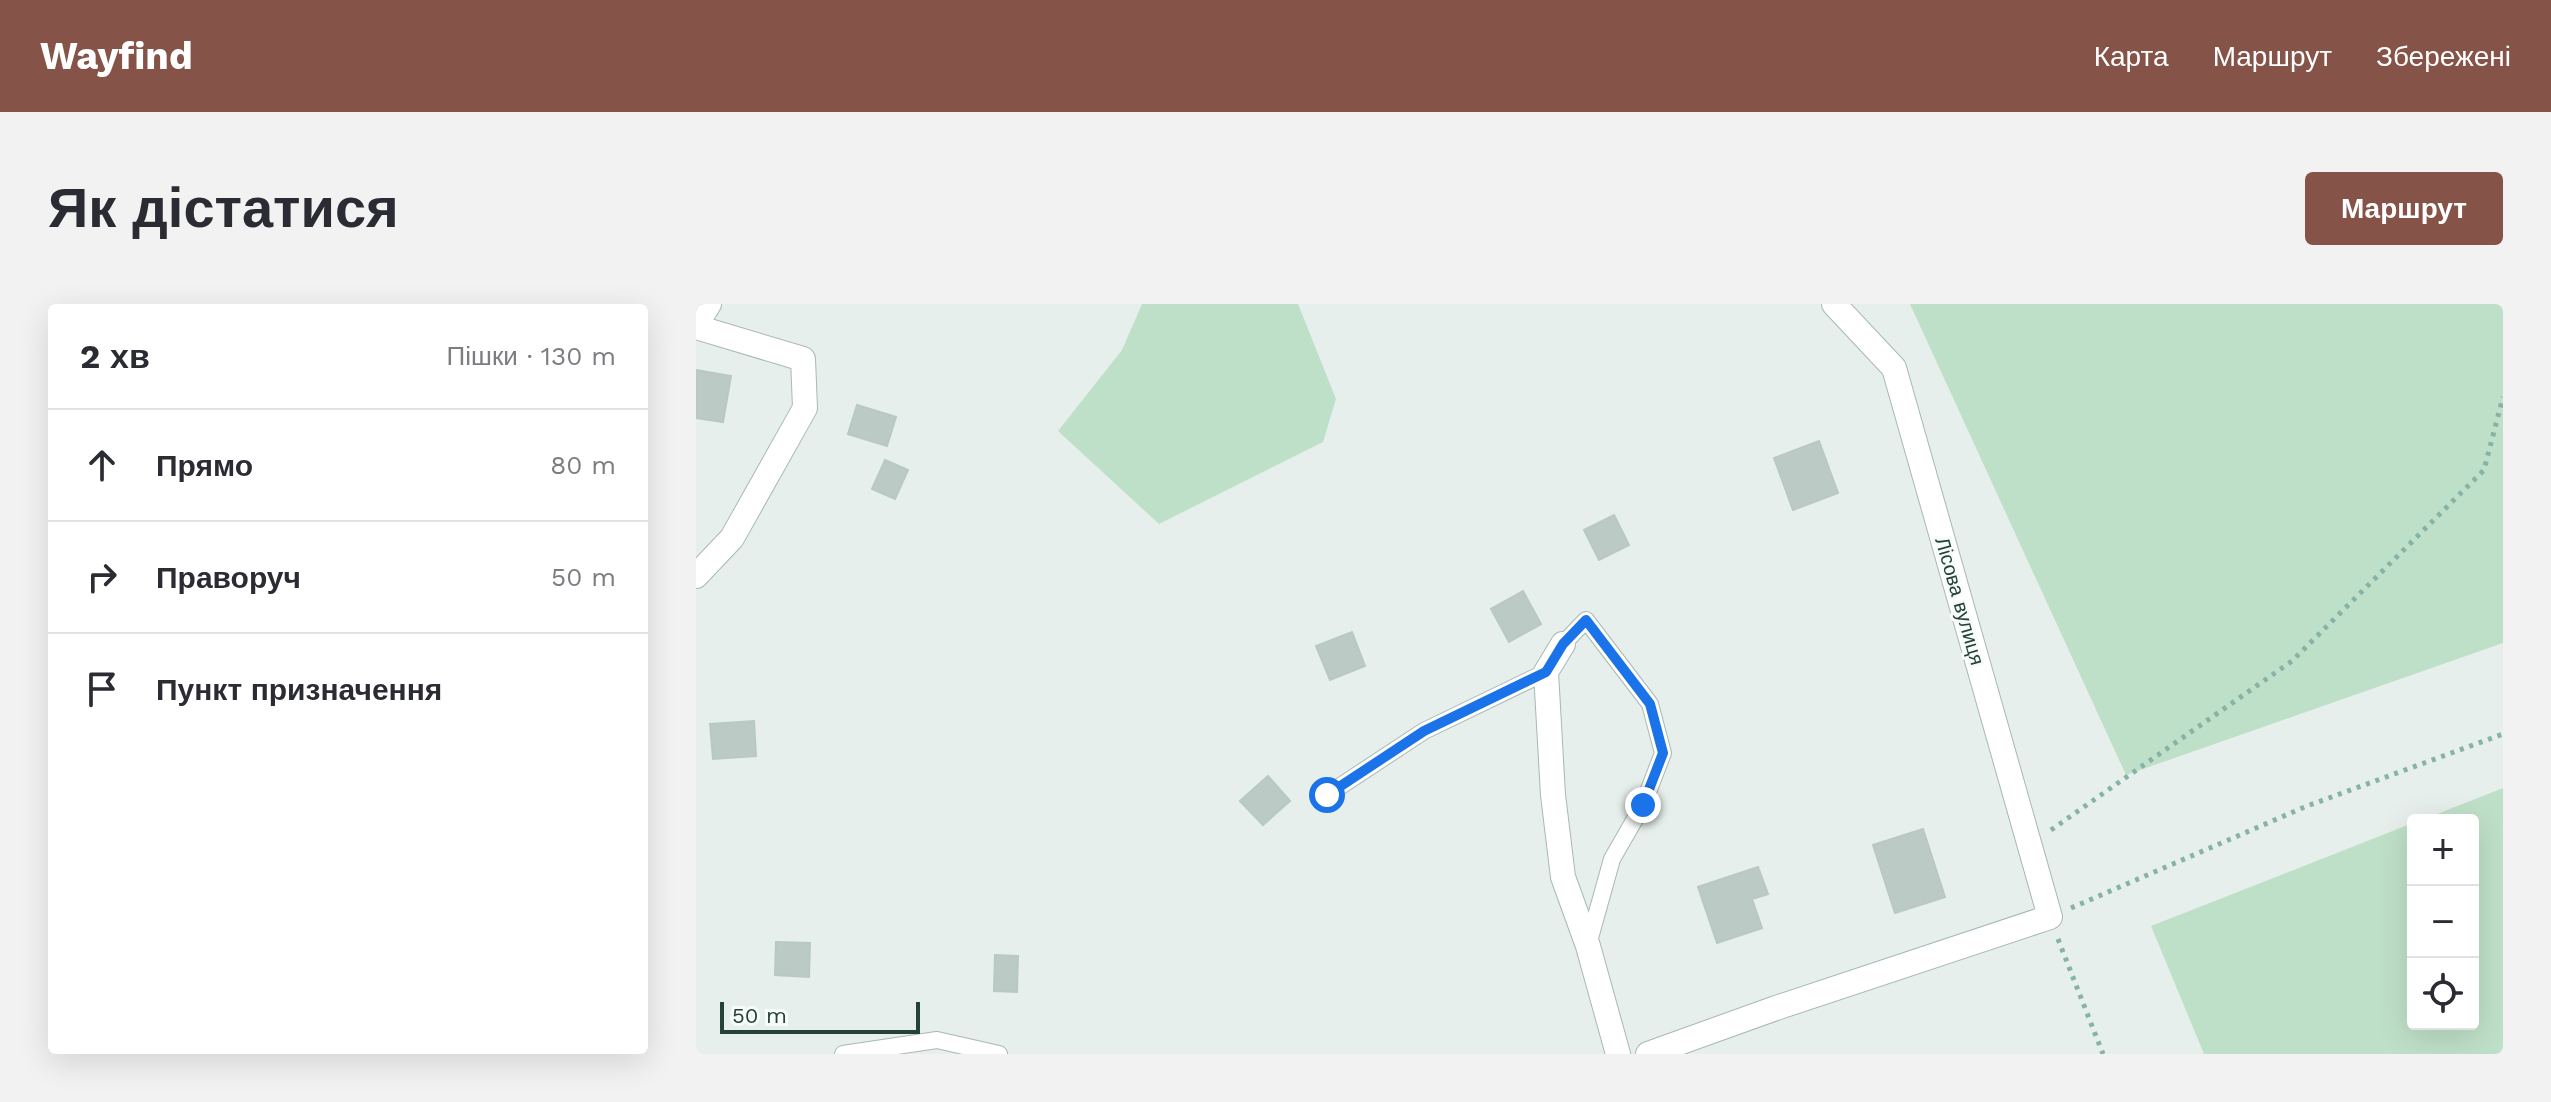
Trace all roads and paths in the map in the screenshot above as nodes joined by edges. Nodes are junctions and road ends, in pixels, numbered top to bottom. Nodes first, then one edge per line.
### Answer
1 (709, 304) edge
2 (1834, 304) edge
3 (696, 326) edge
4 (2503, 397) edge
5 (696, 576) edge
6 (1563, 644) joint
7 (1546, 672) junction
8 (2503, 734) edge
9 (1327, 795) dead end
10 (2055, 843) dead end
11 (2071, 894) dead end
12 (2075, 907) junction
13 (2050, 917) junction
14 (1588, 946) junction
15 (843, 1054) edge
16 (999, 1054) edge
17 (1618, 1054) edge
18 (1648, 1054) edge
19 (2103, 1054) edge

1 - 3 street
2 - 13 street, Лісова вулиця
3 - 5 street
4 - 10 path
6 - 7 street
6 - 14 lane
7 - 9 lane
7 - 14 street
8 - 12 path
11 - 12 path
12 - 13 path
13 - 18 street
13 - 19 path
14 - 17 street
15 - 16 lane

